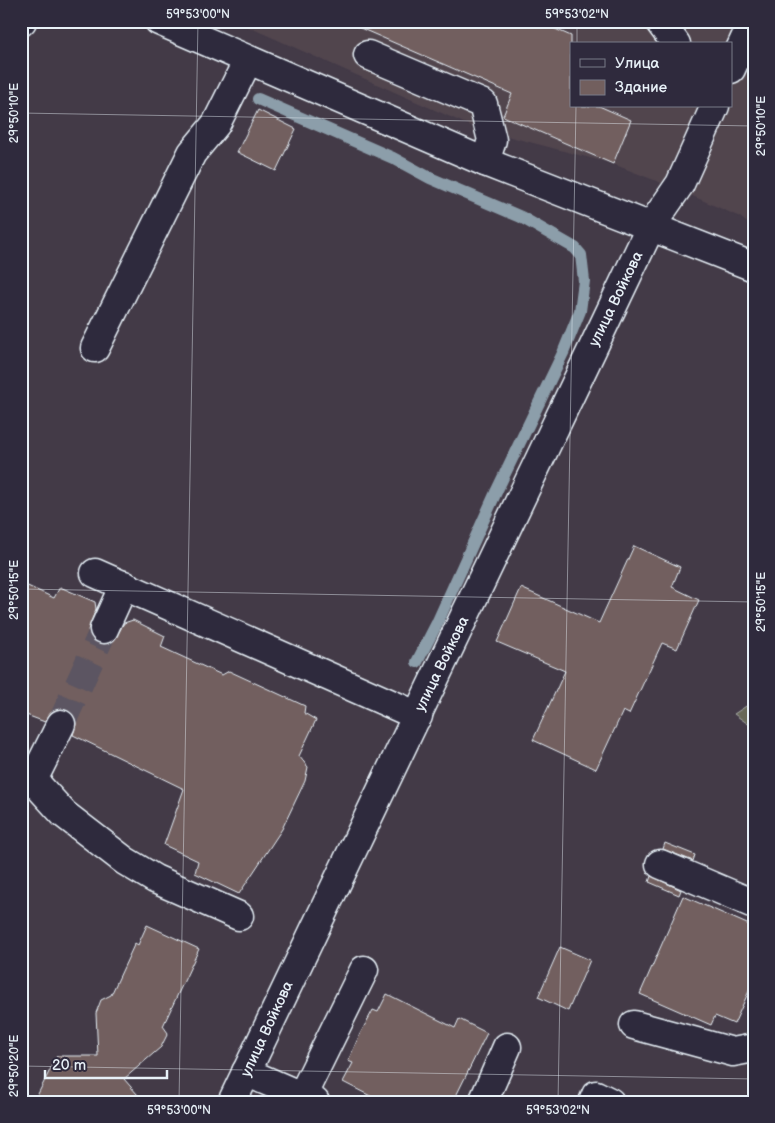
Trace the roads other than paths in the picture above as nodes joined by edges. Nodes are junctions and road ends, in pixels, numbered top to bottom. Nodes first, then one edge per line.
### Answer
1 (159, 21) edge
2 (659, 21) edge
3 (753, 21) edge
4 (675, 42) edge
5 (368, 55) dead end
6 (248, 60) junction
7 (732, 67) edge
8 (714, 108) edge
9 (485, 162) junction
10 (652, 226) junction
11 (754, 268) edge
12 (95, 348) dead end
13 (95, 573) dead end
14 (124, 585) junction
15 (104, 629) tunnel mouth
16 (418, 716) junction
17 (60, 724) tunnel mouth
18 (27, 778) edge
19 (660, 864) dead end
20 (754, 904) edge
21 (239, 916) dead end
22 (364, 970) dead end
23 (634, 1025) dead end
24 (507, 1047) dead end
25 (754, 1048) edge
26 (246, 1072) junction
27 (308, 1099) edge
28 (232, 1102) edge
29 (483, 1102) edge
30 (593, 1102) edge
31 (610, 1102) edge

1 - 6 street
2 - 4 street
3 - 7 street
5 - 9 street
6 - 9 street
6 - 12 street
8 - 10 street, улица Войкова
9 - 10 street
10 - 11 street
10 - 16 street, улица Войкова
13 - 14 street
14 - 15 street
14 - 16 street
16 - 26 street, улица Войкова
17 - 18 street
18 - 21 street
19 - 20 street
22 - 27 street
23 - 25 street
24 - 29 street
26 - 27 street
26 - 28 street, улица Войкова
30 - 31 street

